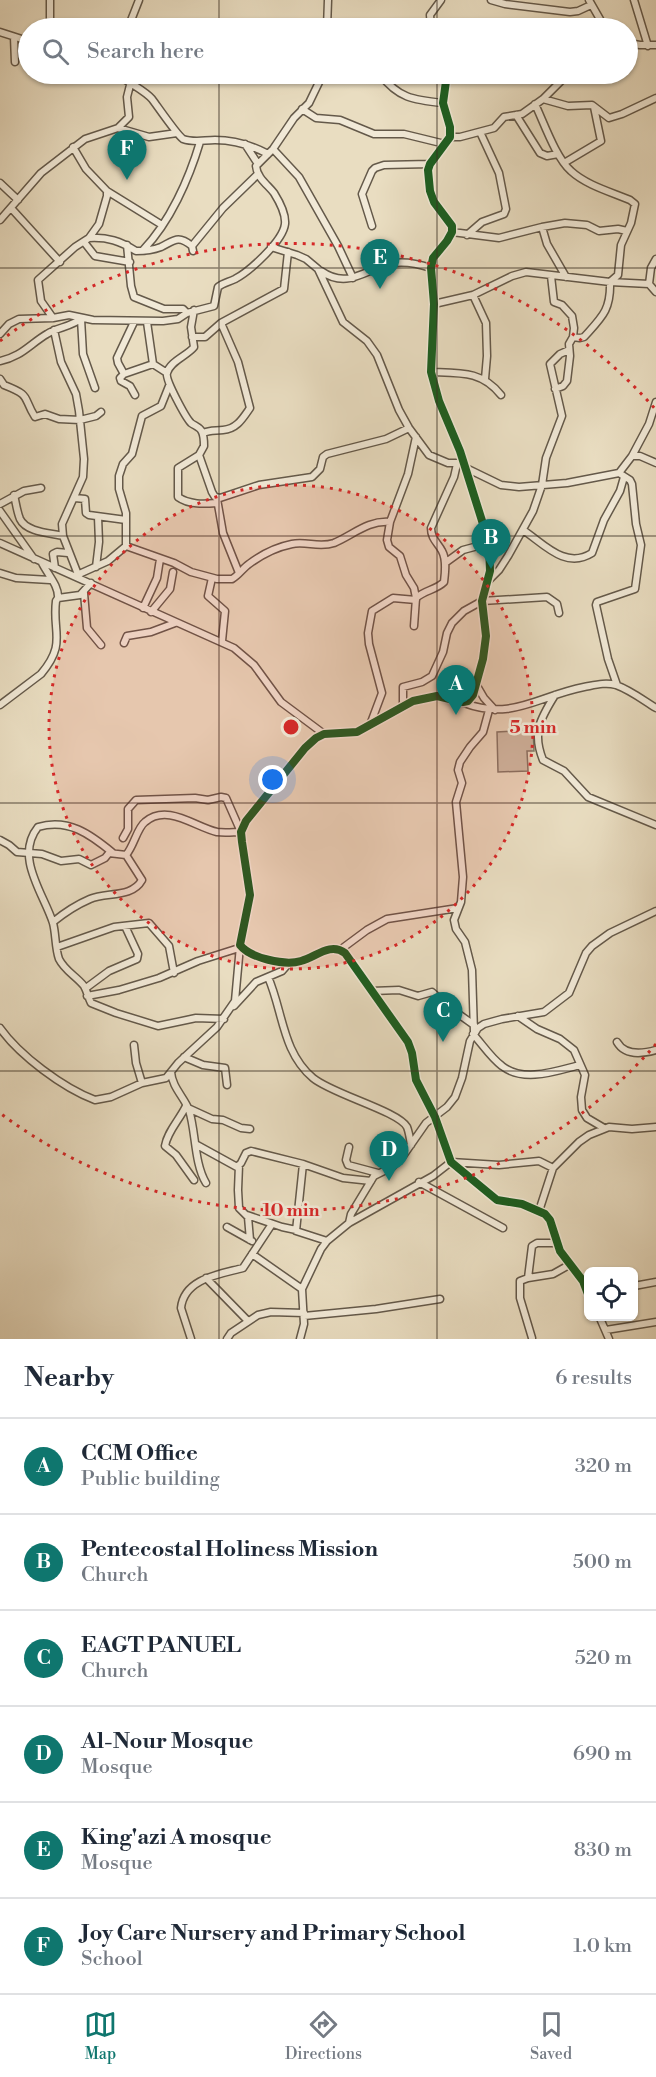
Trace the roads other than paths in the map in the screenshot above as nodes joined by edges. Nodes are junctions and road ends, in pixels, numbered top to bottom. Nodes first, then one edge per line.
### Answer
1 (50, 0) edge
2 (139, 0) edge
3 (328, 0) edge
4 (441, 0) edge
5 (490, 0) edge
6 (634, 0) edge
7 (590, 3) edge
8 (50, 18) edge
9 (132, 18) edge
10 (327, 18) edge
11 (430, 18) edge
12 (599, 18) edge
13 (0, 32) edge
14 (14, 36) junction
15 (18, 37) edge
16 (638, 45) edge
17 (656, 45) edge
18 (648, 46) junction
19 (15, 62) dead end
20 (126, 84) edge
21 (132, 84) edge
22 (319, 84) edge
23 (388, 84) edge
24 (446, 84) edge
25 (558, 84) edge
26 (656, 98) edge
27 (543, 99) junction
28 (443, 103) junction
29 (535, 104) junction
30 (594, 106) junction
31 (302, 109) junction
32 (516, 116) junction
33 (118, 128) junction
34 (480, 132) junction
35 (177, 133) junction
36 (450, 137) junction
37 (200, 141) junction
38 (245, 144) junction
39 (445, 144) junction
40 (73, 147) junction
41 (270, 152) junction
42 (558, 153) junction
43 (564, 163) junction
44 (258, 164) junction
45 (430, 164) junction
46 (258, 174) junction
47 (0, 183) edge
48 (107, 191) junction
49 (18, 200) junction
50 (11, 208) junction
51 (0, 220) edge
52 (162, 225) junction
53 (372, 226) dead end
54 (542, 227) junction
55 (627, 231) junction
56 (452, 232) junction
57 (466, 235) junction
58 (86, 240) junction
59 (127, 244) junction
60 (271, 247) junction
61 (144, 250) junction
62 (288, 252) junction
63 (656, 259) edge
64 (60, 262) junction
65 (130, 262) junction
66 (431, 268) junction
67 (318, 269) junction
68 (551, 276) junction
69 (566, 277) junction
70 (353, 278) junction
71 (610, 282) junction
72 (649, 284) junction
73 (656, 292) edge
74 (474, 296) junction
75 (434, 304) junction
76 (190, 311) junction
77 (53, 318) junction
78 (82, 319) junction
79 (134, 322) junction
80 (147, 322) junction
81 (221, 323) junction
82 (54, 330) junction
83 (0, 334) edge
84 (573, 336) junction
85 (192, 337) junction
86 (569, 350) junction
87 (0, 360) edge
88 (153, 364) junction
89 (431, 372) junction
90 (167, 373) junction
91 (124, 374) junction
92 (0, 379) edge
93 (485, 379) junction
94 (169, 386) junction
95 (95, 388) dead end
96 (555, 388) junction
97 (135, 395) dead end
98 (501, 395) dead end
99 (656, 402) edge
100 (100, 411) dead end
101 (80, 420) junction
102 (409, 428) junction
103 (203, 433) junction
104 (416, 437) junction
105 (199, 455) junction
106 (632, 456) junction
107 (656, 463) edge
108 (462, 465) junction
109 (621, 475) junction
110 (542, 485) junction
111 (42, 488) dead end
112 (14, 495) junction
113 (75, 498) junction
114 (217, 501) junction
115 (0, 504) edge
116 (0, 511) edge
117 (98, 517) junction
118 (126, 520) junction
119 (390, 522) junction
120 (523, 530) junction
121 (63, 536) junction
122 (0, 543) edge
123 (489, 543) junction
124 (126, 546) junction
125 (69, 553) junction
126 (160, 559) junction
127 (35, 560) junction
128 (42, 563) junction
129 (445, 563) junction
130 (96, 567) junction
131 (55, 568) junction
132 (173, 572) dead end
133 (239, 573) junction
134 (1, 575) edge
135 (78, 576) junction
136 (212, 578) junction
137 (50, 580) junction
138 (489, 580) junction
139 (92, 583) junction
140 (84, 593) junction
141 (58, 598) junction
142 (416, 599) junction
143 (482, 601) junction
144 (143, 608) junction
145 (151, 612) junction
146 (559, 613) dead end
147 (175, 623) junction
148 (414, 626) dead end
149 (222, 641) junction
150 (124, 643) dead end
151 (101, 645) dead end
152 (477, 685) junction
153 (617, 685) junction
154 (555, 695) junction
155 (463, 702) junction
156 (0, 705) edge
157 (403, 706) junction
158 (656, 708) edge
159 (492, 710) junction
160 (370, 726) junction
161 (324, 734) junction
162 (656, 825) edge
163 (241, 832) junction
164 (123, 838) dead end
165 (0, 840) edge
166 (113, 853) junction
167 (30, 854) junction
168 (126, 855) junction
169 (458, 908) junction
170 (656, 911) edge
171 (52, 922) junction
172 (125, 926) junction
173 (57, 947) junction
174 (239, 947) junction
175 (340, 950) junction
176 (289, 963) junction
177 (174, 973) junction
178 (268, 977) junction
179 (86, 988) junction
180 (372, 991) junction
181 (87, 996) junction
182 (233, 1006) junction
183 (517, 1016) junction
184 (224, 1019) junction
185 (0, 1028) edge
186 (474, 1030) junction
187 (617, 1042) dead end
188 (134, 1045) dead end
189 (656, 1050) edge
190 (184, 1057) junction
191 (580, 1065) junction
192 (171, 1072) junction
193 (142, 1083) junction
194 (227, 1085) dead end
195 (187, 1107) junction
196 (435, 1117) junction
197 (656, 1127) edge
198 (604, 1128) junction
199 (250, 1129) dead end
200 (197, 1145) junction
201 (411, 1145) junction
202 (349, 1147) dead end
203 (452, 1162) junction
204 (303, 1164) junction
205 (239, 1165) junction
206 (553, 1168) junction
207 (378, 1173) junction
208 (194, 1180) dead end
209 (371, 1181) junction
210 (419, 1182) junction
211 (206, 1183) dead end
212 (539, 1211) junction
213 (247, 1215) junction
214 (349, 1223) junction
215 (272, 1224) junction
216 (228, 1227) dead end
217 (503, 1228) dead end
218 (297, 1230) junction
219 (250, 1240) junction
220 (327, 1241) junction
221 (556, 1243) junction
222 (257, 1244) junction
223 (252, 1254) junction
224 (569, 1265) junction
225 (206, 1278) junction
226 (528, 1278) junction
227 (656, 1282) edge
228 (584, 1283) edge
229 (638, 1285) edge
230 (302, 1289) junction
231 (440, 1299) dead end
232 (304, 1315) junction
233 (248, 1321) junction
234 (601, 1321) edge
235 (656, 1322) edge
236 (606, 1330) junction
237 (532, 1338) edge
238 (190, 1339) edge
239 (227, 1339) edge
240 (300, 1339) edge
241 (609, 1339) edge

1 - 8 street
2 - 9 street
3 - 10 street
4 - 11 street
5 - 7 street
6 - 18 street
7 - 12 street
13 - 14 street
14 - 15 street
14 - 19 street
16 - 18 street
17 - 18 street
20 - 33 street
21 - 35 street
22 - 31 street
23 - 28 street
24 - 28 street
25 - 27 street
26 - 30 street
27 - 29 street
27 - 30 street
28 - 36 street
29 - 32 street
29 - 42 street
30 - 43 street
31 - 39 street
31 - 41 street
32 - 34 street
32 - 42 street
33 - 35 street
33 - 40 street
34 - 36 street
34 - 57 street
35 - 37 street
36 - 39 street
37 - 38 street
37 - 52 street
38 - 41 street
38 - 44 street
39 - 45 street
40 - 48 street
40 - 49 street
41 - 44 street
41 - 70 street
42 - 43 street
43 - 55 street
44 - 46 street
45 - 53 street
45 - 56 street
46 - 60 street
46 - 61 street
47 - 49 street
48 - 52 street
48 - 58 street
49 - 50 street
50 - 51 street
50 - 64 street
52 - 61 street
54 - 55 street
54 - 57 street
54 - 69 street
55 - 71 street
56 - 57 street
56 - 66 street
58 - 59 street
58 - 64 street
58 - 65 street
59 - 61 street
59 - 65 street
60 - 62 street
60 - 76 street
62 - 67 street
62 - 81 street
63 - 72 street
64 - 77 street
65 - 76 street
66 - 70 street
66 - 75 street
67 - 70 street
67 - 102 street
68 - 69 street
68 - 74 street
68 - 84 street
69 - 71 street
71 - 72 street
71 - 84 street
72 - 73 street
74 - 75 street
74 - 93 street
75 - 89 street
76 - 80 street
76 - 85 street
77 - 78 street
77 - 83 street
78 - 79 street
78 - 82 street
78 - 95 street
79 - 80 street
79 - 91 street
80 - 88 street
81 - 85 street
81 - 103 street
82 - 87 street
82 - 101 street
84 - 86 street
85 - 90 street
86 - 96 street
86 - 96 street
88 - 90 street
88 - 91 street
89 - 93 street
89 - 108 street
90 - 94 street
91 - 97 street
92 - 101 street
93 - 98 street
94 - 103 street
94 - 118 street
96 - 110 street
99 - 106 street
100 - 101 street
101 - 113 street
102 - 104 street
102 - 114 street
103 - 105 street
104 - 108 street
104 - 119 street
105 - 114 street
105 - 114 street
106 - 107 street
106 - 109 street
108 - 110 street
108 - 123 street
108 - 129 street
109 - 110 street
109 - 120 street
109 - 153 street
110 - 120 street
111 - 112 street
112 - 115 street
112 - 121 street
113 - 117 street
113 - 121 street
114 - 133 street
116 - 127 street
117 - 118 street
117 - 130 street
118 - 124 street
119 - 133 street
119 - 142 street
120 - 138 street
121 - 125 street
122 - 127 street
123 - 129 street
123 - 138 street
124 - 126 street
124 - 130 street
125 - 131 street
125 - 135 street
126 - 136 street
126 - 144 street
127 - 128 street
128 - 131 street
128 - 137 street
129 - 142 street
130 - 135 street
131 - 135 street
132 - 145 street
133 - 136 street
134 - 137 street
135 - 139 street
136 - 149 street
137 - 141 street
138 - 143 street
139 - 140 street
139 - 144 street
140 - 141 street
140 - 151 street
141 - 156 street
142 - 148 street
142 - 160 street
143 - 146 street
143 - 152 street
143 - 157 street
144 - 145 street
145 - 147 street
147 - 149 street
147 - 150 street
149 - 161 street
152 - 155 street
152 - 159 street
153 - 154 street
153 - 158 street
154 - 159 street
154 - 162 street
155 - 157 street
155 - 159 street
157 - 160 street
159 - 169 street
160 - 161 street
161 - 163 street
163 - 164 street
163 - 168 street
163 - 174 street
165 - 167 street
166 - 167 street
166 - 167 street
166 - 168 street
167 - 171 street
168 - 171 street
169 - 175 street
169 - 186 street
170 - 183 street
171 - 173 street
172 - 173 street
172 - 177 street
172 - 179 street
173 - 179 street
174 - 176 street
174 - 177 street
174 - 182 street
175 - 176 street
175 - 180 street
176 - 178 street
177 - 181 street
178 - 182 street
178 - 201 street
179 - 181 street
180 - 186 street
180 - 196 street
181 - 184 street
182 - 184 street
183 - 186 street
183 - 191 street
184 - 190 street
185 - 193 street
186 - 191 street
186 - 196 street
187 - 189 street
188 - 193 street
190 - 192 street
190 - 194 street
191 - 198 street
192 - 193 street
192 - 195 street
195 - 199 street
195 - 200 street
195 - 208 street
196 - 201 street
196 - 203 street
197 - 198 street
198 - 206 street
200 - 205 street
200 - 211 street
201 - 207 street
202 - 207 street
203 - 206 street
203 - 210 street
203 - 212 street
204 - 205 street
204 - 209 street
204 - 218 street
205 - 213 street
206 - 212 street
207 - 209 street
209 - 214 street
210 - 214 street
210 - 217 street
212 - 221 street
213 - 215 street
213 - 219 street
214 - 220 street
215 - 218 street
215 - 222 street
216 - 219 street
218 - 220 street
219 - 222 street
220 - 230 street
221 - 224 street
221 - 226 street
222 - 223 street
223 - 225 street
223 - 230 street
224 - 226 street
224 - 228 street
225 - 233 street
225 - 238 street
226 - 237 street
227 - 229 street
230 - 232 street
231 - 232 street
232 - 233 street
232 - 240 street
233 - 239 street
234 - 236 street
235 - 236 street
236 - 241 street

